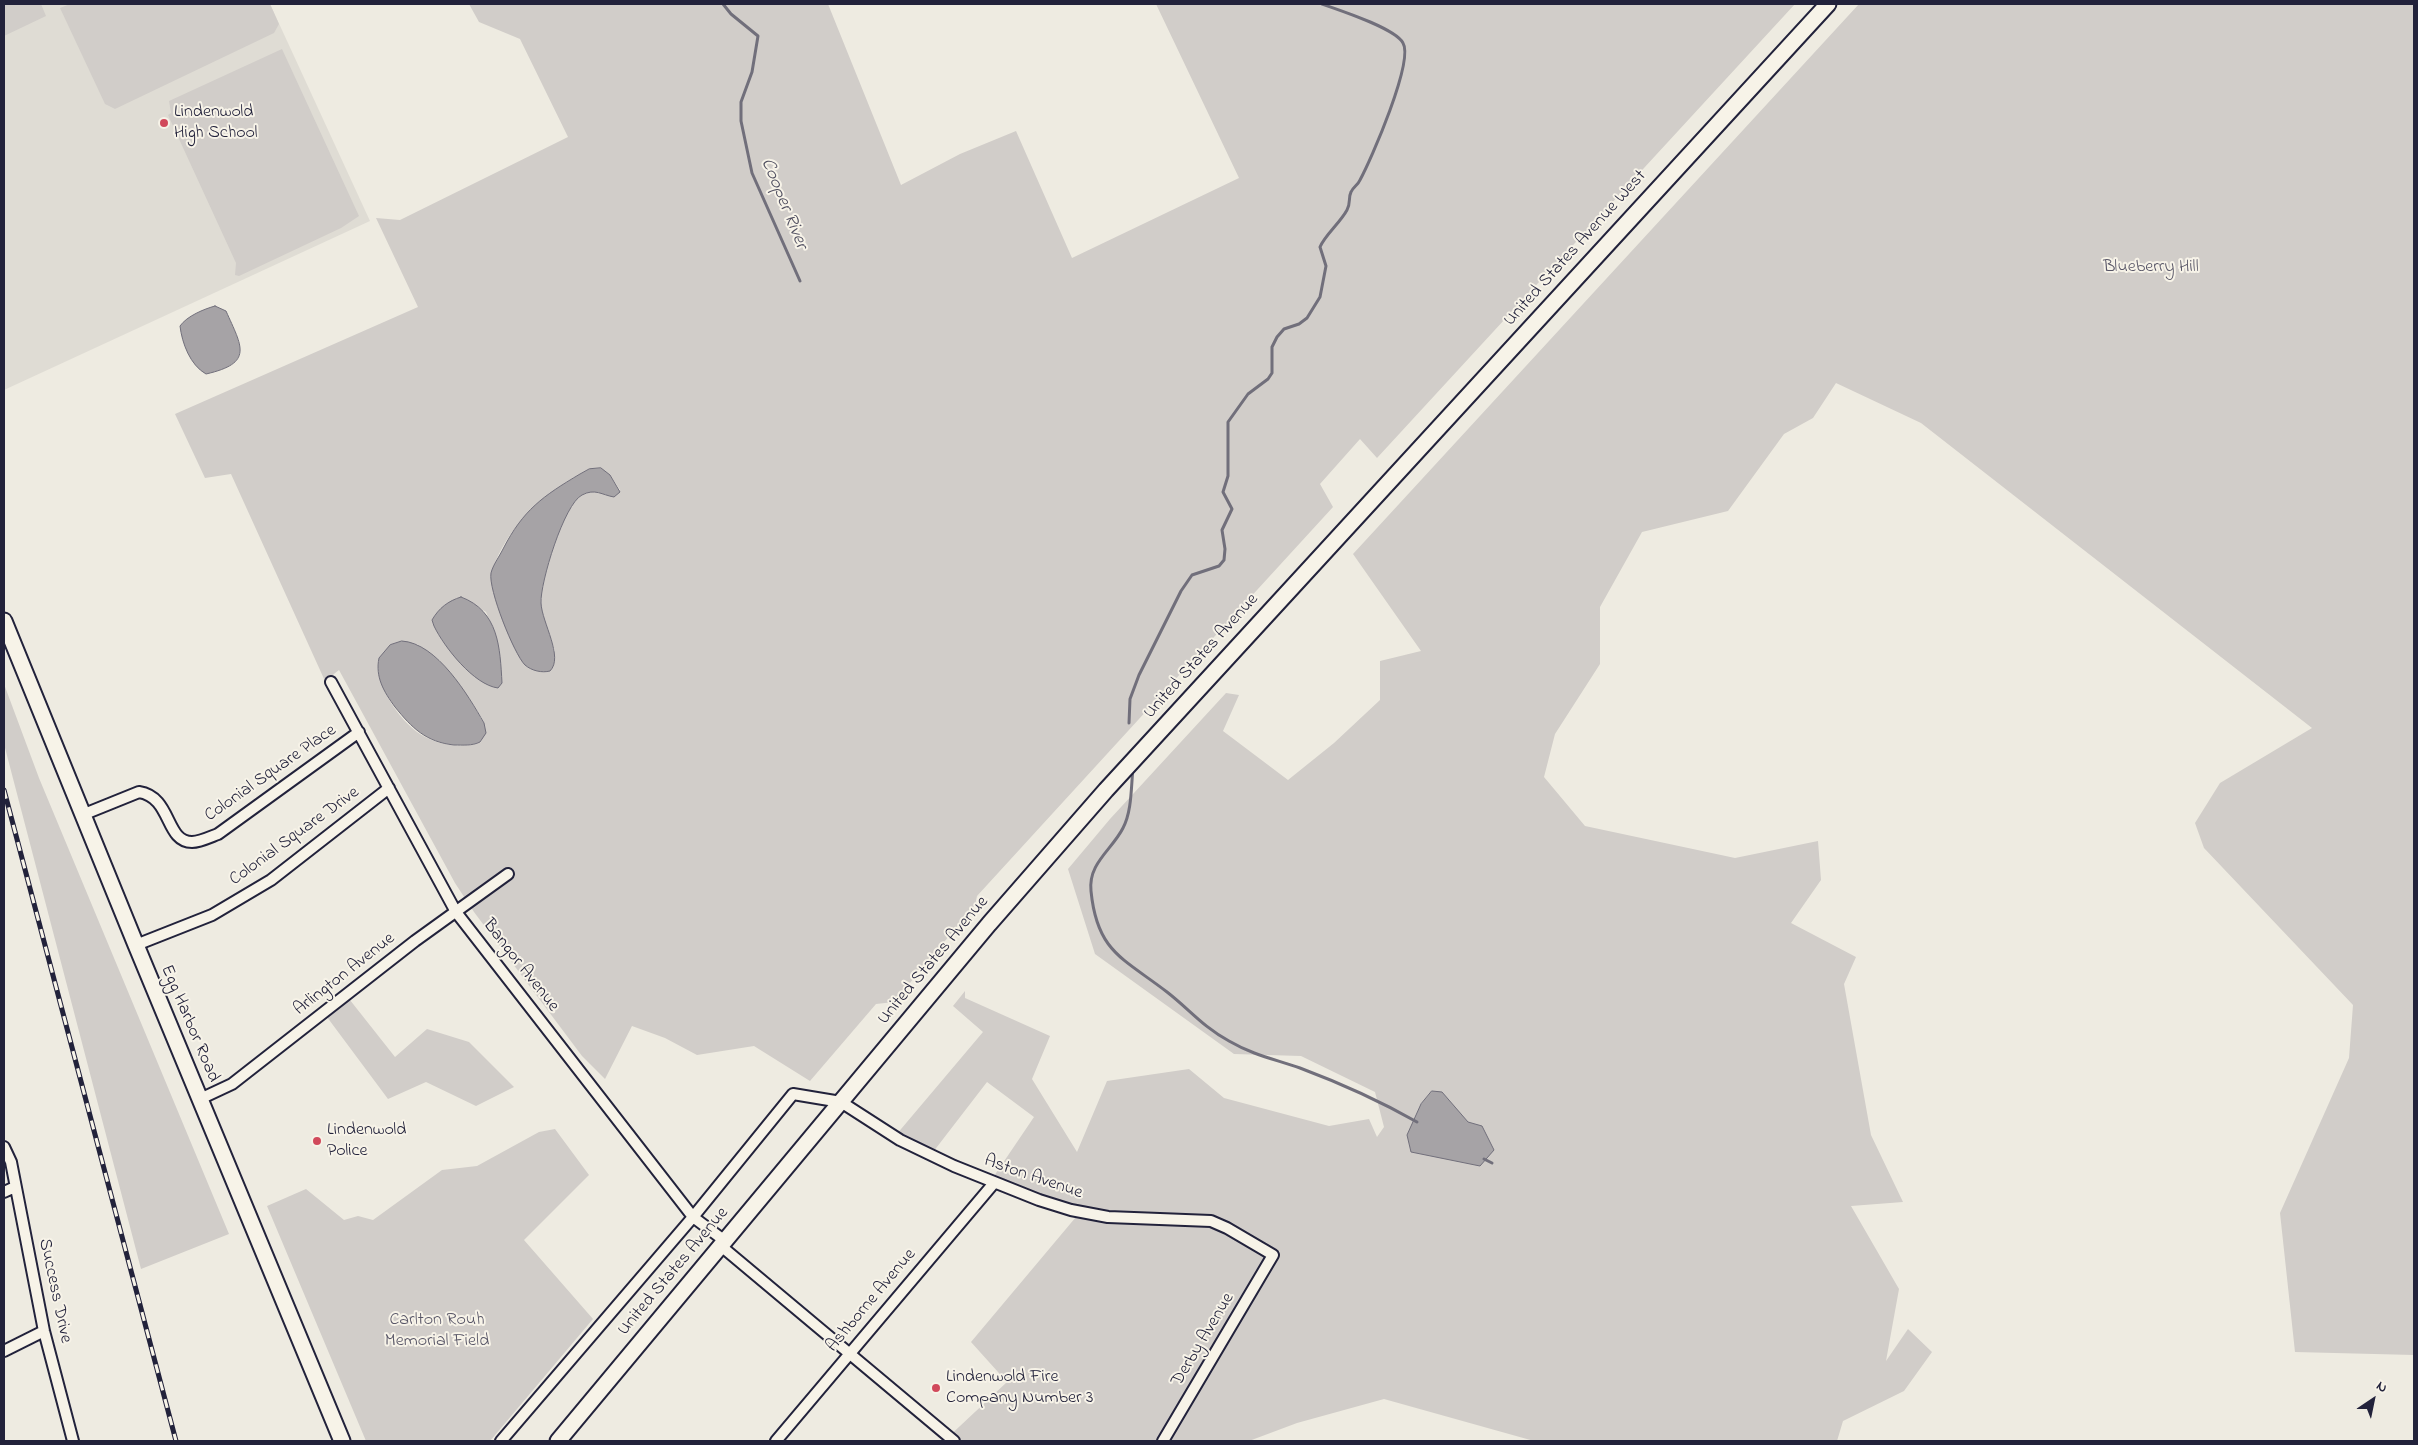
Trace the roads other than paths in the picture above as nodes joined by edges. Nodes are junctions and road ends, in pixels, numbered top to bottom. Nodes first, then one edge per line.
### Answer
1 (1828, 4) edge
2 (1354, 519) joint
3 (4, 621) edge
4 (331, 682) dead end
5 (359, 732) junction
6 (389, 788) junction
7 (82, 815) junction
8 (508, 874) dead end
9 (456, 912) junction
10 (136, 945) junction
11 (793, 1094) joint
12 (200, 1098) junction
13 (841, 1102) junction
14 (4, 1147) edge
15 (994, 1183) junction
16 (15, 1187) junction
17 (4, 1192) edge
18 (693, 1217) junction
19 (723, 1243) junction
20 (1273, 1255) joint
21 (44, 1331) junction
22 (4, 1351) edge
23 (850, 1353) junction
24 (73, 1441) edge
25 (342, 1441) edge
26 (501, 1441) edge
27 (558, 1441) edge
28 (776, 1441) edge
29 (954, 1441) edge
30 (1163, 1441) edge

1 - 2 street, United States Avenue West
2 - 13 street, United States Avenue
3 - 7 street, Egg Harbor Road
4 - 5 street, Bangor Avenue
5 - 6 street, Bangor Avenue
5 - 7 street, Colonial Square Place
6 - 9 street, Bangor Avenue
6 - 10 street, Colonial Square Drive
7 - 10 street, Egg Harbor Road
8 - 9 street, Arlington Avenue
9 - 12 street, Arlington Avenue
9 - 18 street, Bangor Avenue
10 - 12 street, Egg Harbor Road
11 - 13 street, Aston Avenue
11 - 18 street, United States Avenue
12 - 25 street, Egg Harbor Road
13 - 15 street, Aston Avenue
13 - 19 street, United States Avenue
14 - 16 street, Success Drive
15 - 20 street, Aston Avenue
15 - 23 street, Ashborne Avenue
16 - 17 street
16 - 21 street, Success Drive
18 - 19 street, Bangor Avenue
18 - 26 street, United States Avenue
19 - 23 street, Bangor Avenue
19 - 27 street, United States Avenue
20 - 30 street, Derby Avenue
21 - 22 street
21 - 24 street, Success Drive
23 - 28 street, Ashborne Avenue
23 - 29 street, Bangor Avenue

